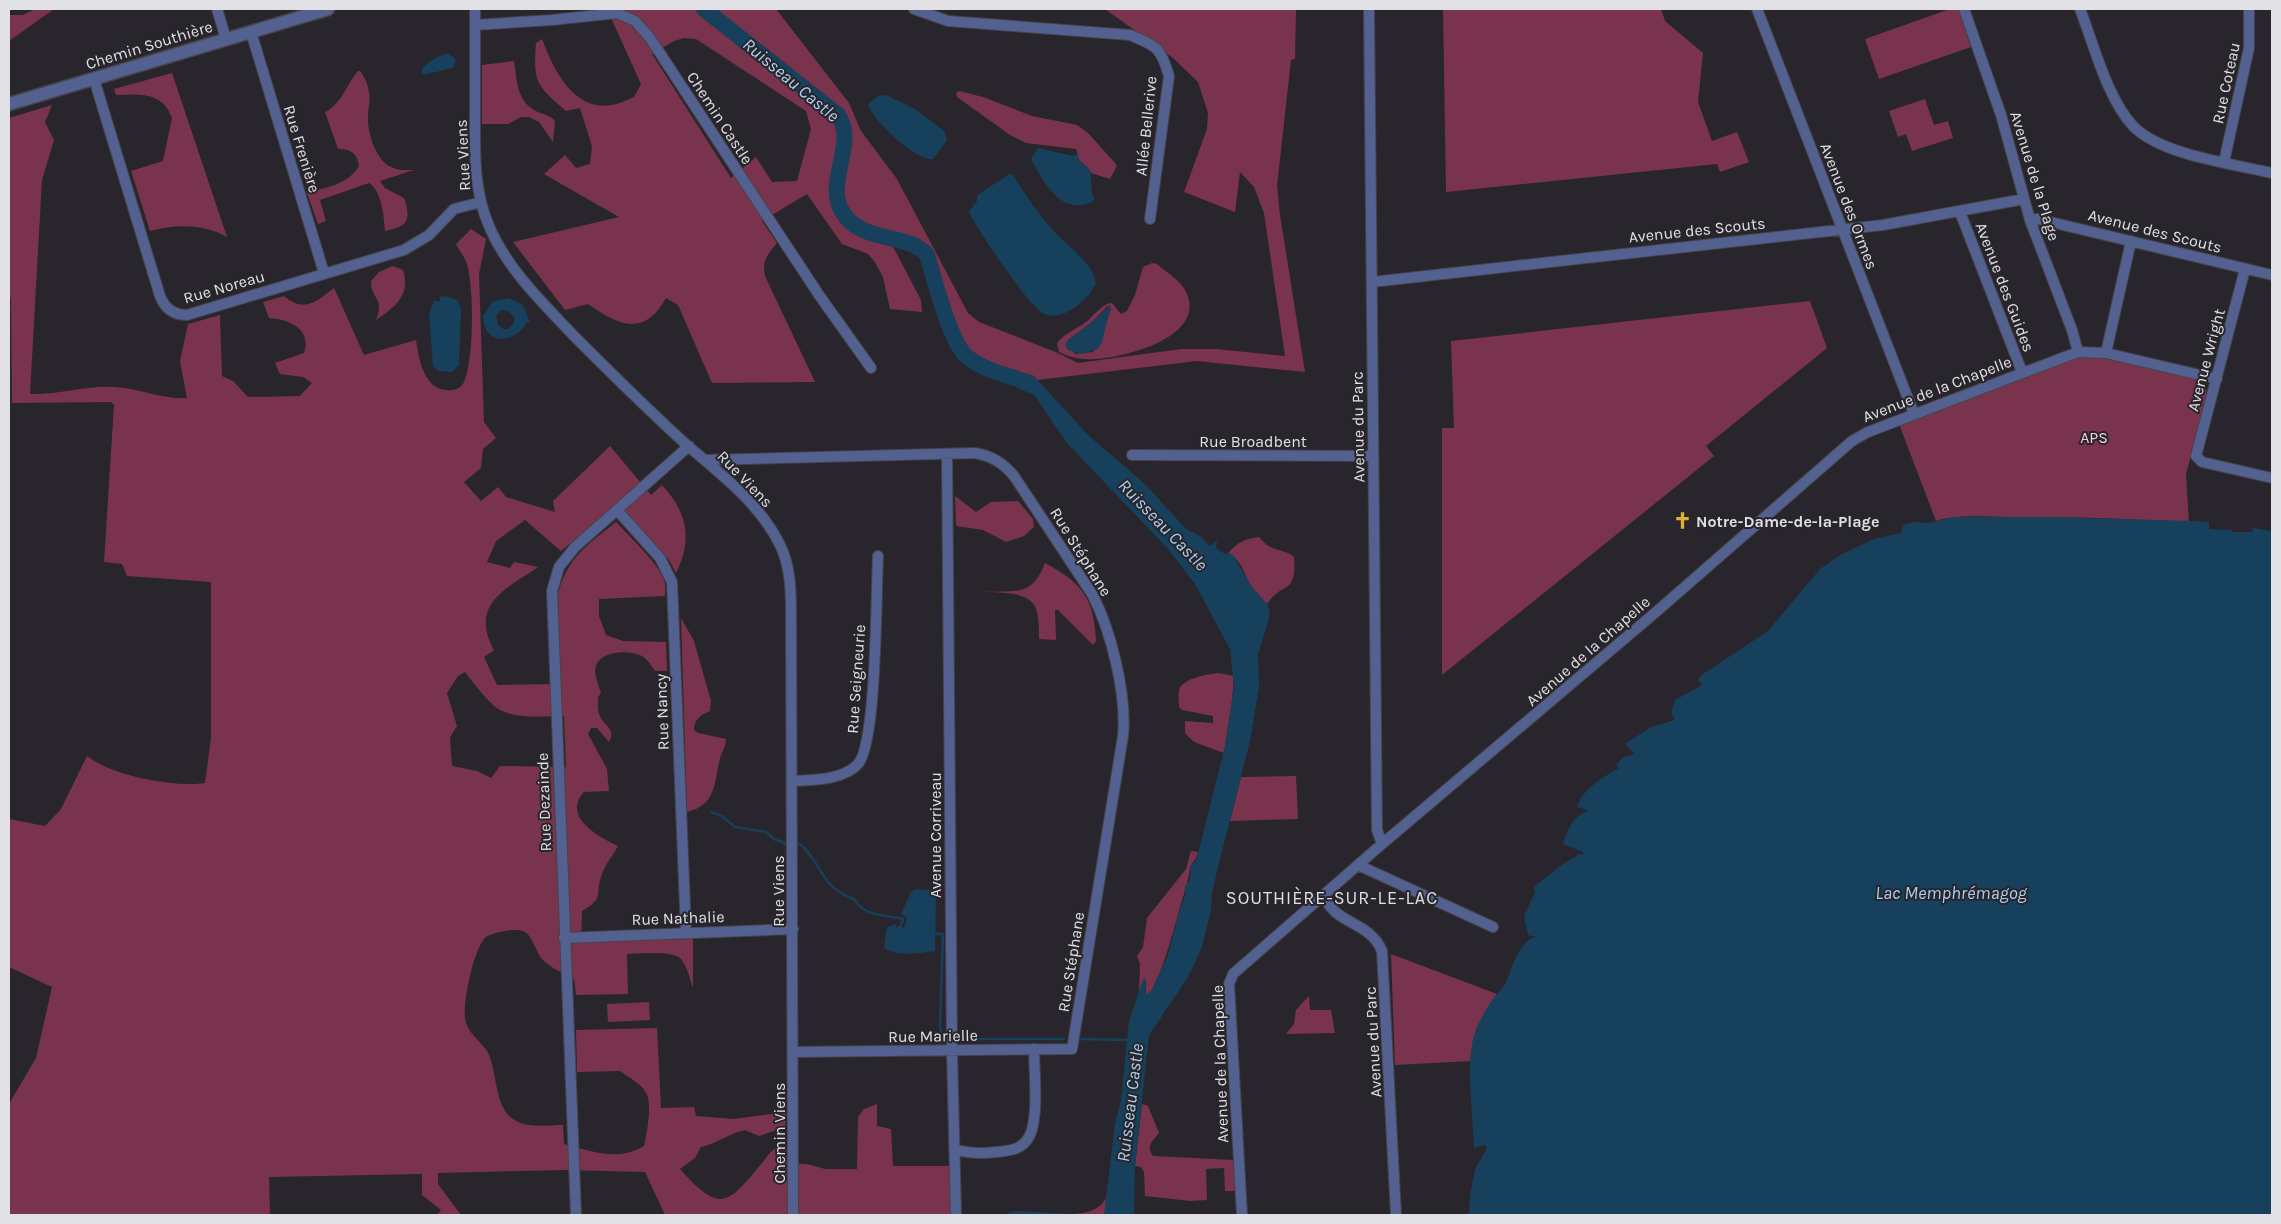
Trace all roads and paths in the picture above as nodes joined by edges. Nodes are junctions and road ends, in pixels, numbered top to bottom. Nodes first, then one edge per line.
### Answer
1 (217, 9) edge
2 (328, 9) edge
3 (475, 9) edge
4 (914, 9) edge
5 (1369, 9) edge
6 (1757, 9) edge
7 (1964, 9) edge
8 (2080, 9) edge
9 (2250, 9) edge
10 (475, 25) junction
11 (251, 32) junction
12 (226, 39) junction
13 (94, 79) junction
14 (9, 104) edge
15 (2224, 162) junction
16 (2272, 174) edge
17 (2024, 199) junction
18 (481, 202) junction
19 (1960, 212) junction
20 (1150, 219) dead end
21 (2030, 220) junction
22 (1841, 230) junction
23 (2131, 241) junction
24 (2245, 269) junction
25 (324, 273) junction
26 (2272, 275) edge
27 (1372, 282) junction
28 (2078, 352) junction
29 (2106, 353) junction
30 (871, 368) dead end
31 (2022, 372) junction
32 (2217, 379) junction
33 (1914, 414) junction
34 (689, 446) junction
35 (947, 454) junction
36 (1132, 455) dead end
37 (1374, 456) junction
38 (706, 460) junction
39 (2272, 478) edge
40 (617, 510) junction
41 (878, 556) dead end
42 (793, 782) junction
43 (1382, 844) junction
44 (1358, 865) junction
45 (1324, 895) junction
46 (1493, 927) dead end
47 (793, 929) junction
48 (686, 932) junction
49 (564, 938) junction
50 (1034, 1049) junction
51 (952, 1050) junction
52 (1072, 1050) joint
53 (794, 1052) junction
54 (954, 1150) junction
55 (576, 1215) edge
56 (793, 1215) edge
57 (956, 1215) edge
58 (1242, 1215) edge
59 (1396, 1215) edge

1 - 12 street
2 - 11 street, Chemin Southière
3 - 10 street, Rue Viens
4 - 20 street, Allée Bellerive
5 - 27 street, Avenue du Parc
6 - 22 street, Avenue des Ormes
7 - 17 street, Avenue de la Plage
8 - 15 street
9 - 15 street, Rue Coteau
10 - 18 street, Rue Viens
10 - 30 street, Chemin Castle
11 - 12 street, Chemin Southière
11 - 25 street, Rue Frenière
12 - 13 street, Chemin Southière
13 - 14 street, Chemin Southière
13 - 25 street, Rue Noreau
15 - 16 street
17 - 19 street, Avenue des Scouts
17 - 21 street, Avenue de la Plage
18 - 25 street, Rue Noreau
18 - 34 street, Rue Viens
19 - 22 street, Avenue des Scouts
19 - 31 street, Avenue des Guides
21 - 23 street, Avenue des Scouts
21 - 28 street, Avenue de la Plage
22 - 27 street, Avenue des Scouts
22 - 33 street, Avenue des Ormes
23 - 24 street, Avenue des Scouts
23 - 29 street
24 - 26 street, Avenue des Scouts
24 - 32 street, Avenue Wright
27 - 37 street, Avenue du Parc
28 - 29 street, Avenue de la Chapelle
28 - 31 street, Avenue de la Chapelle
29 - 32 street, Avenue de la Chapelle
31 - 33 street, Avenue de la Chapelle
32 - 39 street, Avenue Wright
33 - 43 street, Avenue de la Chapelle
34 - 38 street, Rue Viens
34 - 40 street, Rue Dezainde
35 - 38 street, Rue Stéphane
35 - 51 street, Avenue Corriveau
35 - 52 street, Rue Stéphane
36 - 37 street, Rue Broadbent
37 - 43 street, Avenue du Parc
38 - 42 street, Rue Viens
40 - 48 street, Rue Nancy
40 - 49 street, Rue Dezainde
41 - 42 street, Rue Seigneurie
42 - 47 street, Rue Viens
43 - 44 street, Avenue de la Chapelle
44 - 45 street, Avenue de la Chapelle
44 - 46 street
45 - 58 street, Avenue de la Chapelle
45 - 59 street, Avenue du Parc
47 - 48 street, Rue Nathalie
47 - 53 street, Rue Viens
48 - 49 street, Rue Nathalie
49 - 55 street, Rue Dezainde
50 - 51 street, Rue Marielle
50 - 52 street, Rue Marielle
50 - 54 street
51 - 53 street, Rue Marielle
51 - 54 street, Avenue Corriveau
53 - 56 street, Chemin Viens
54 - 57 street, Avenue Corriveau

